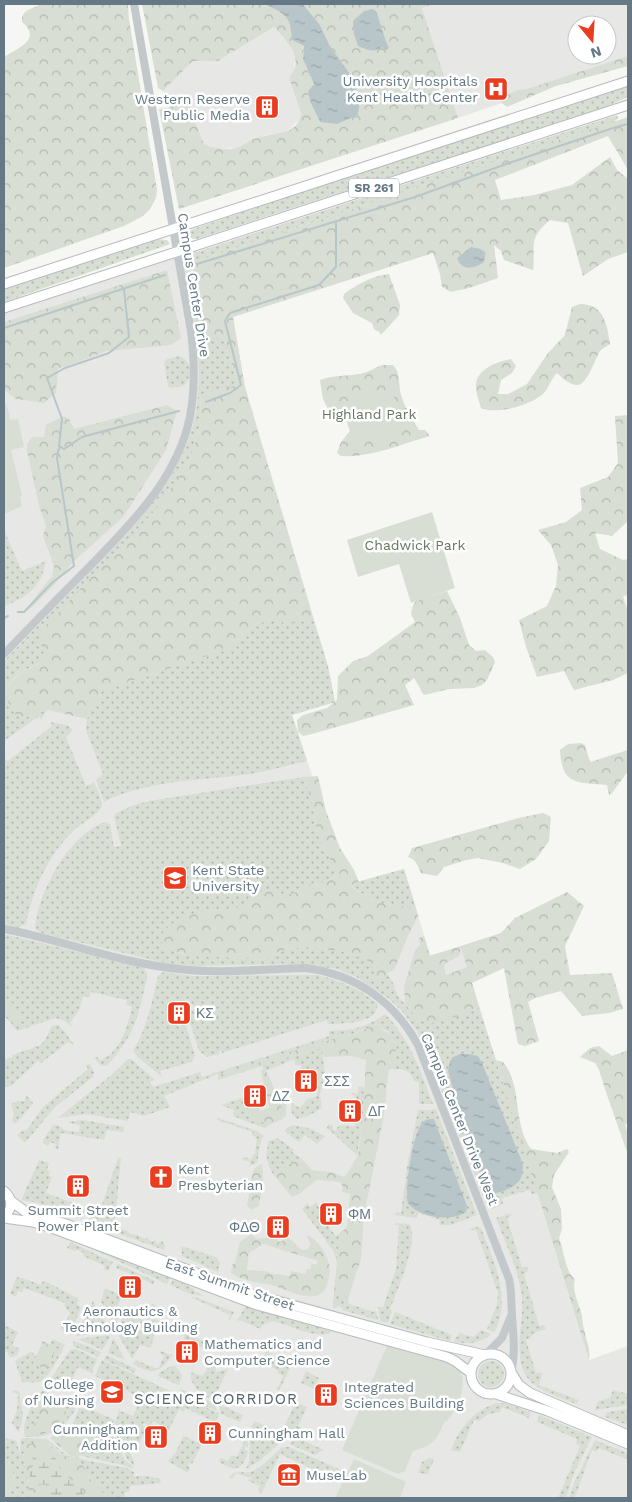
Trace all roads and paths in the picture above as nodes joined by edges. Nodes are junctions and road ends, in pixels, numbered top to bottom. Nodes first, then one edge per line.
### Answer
1 (134, 4) edge
2 (628, 81) edge
3 (628, 105) edge
4 (174, 228) junction
5 (178, 252) junction
6 (4, 284) edge
7 (4, 308) edge
8 (4, 654) edge
9 (4, 929) edge
10 (4, 1191) edge
11 (11, 1201) junction
12 (4, 1217) edge
13 (512, 1314) junction
14 (485, 1355) junction
15 (512, 1368) junction
16 (471, 1374) junction
17 (496, 1394) junction
18 (628, 1435) edge
19 (628, 1444) edge

1 - 4 street, Campus Center Drive
2 - 4 main road, SR 261
3 - 5 main road, SR 261
4 - 5 street, Campus Center Drive
4 - 6 main road, SR 261
5 - 7 main road, SR 261
5 - 8 street, Campus Center Drive
9 - 13 street, Campus Center Drive West
10 - 11 main road
11 - 12 main road
11 - 14 main road, East Summit Street
12 - 16 main road, East Summit Street
13 - 14 street
13 - 15 street, Campus Center Drive West
14 - 15 main road
14 - 16 main road
15 - 17 main road
15 - 18 main road
16 - 17 main road
17 - 19 main road

